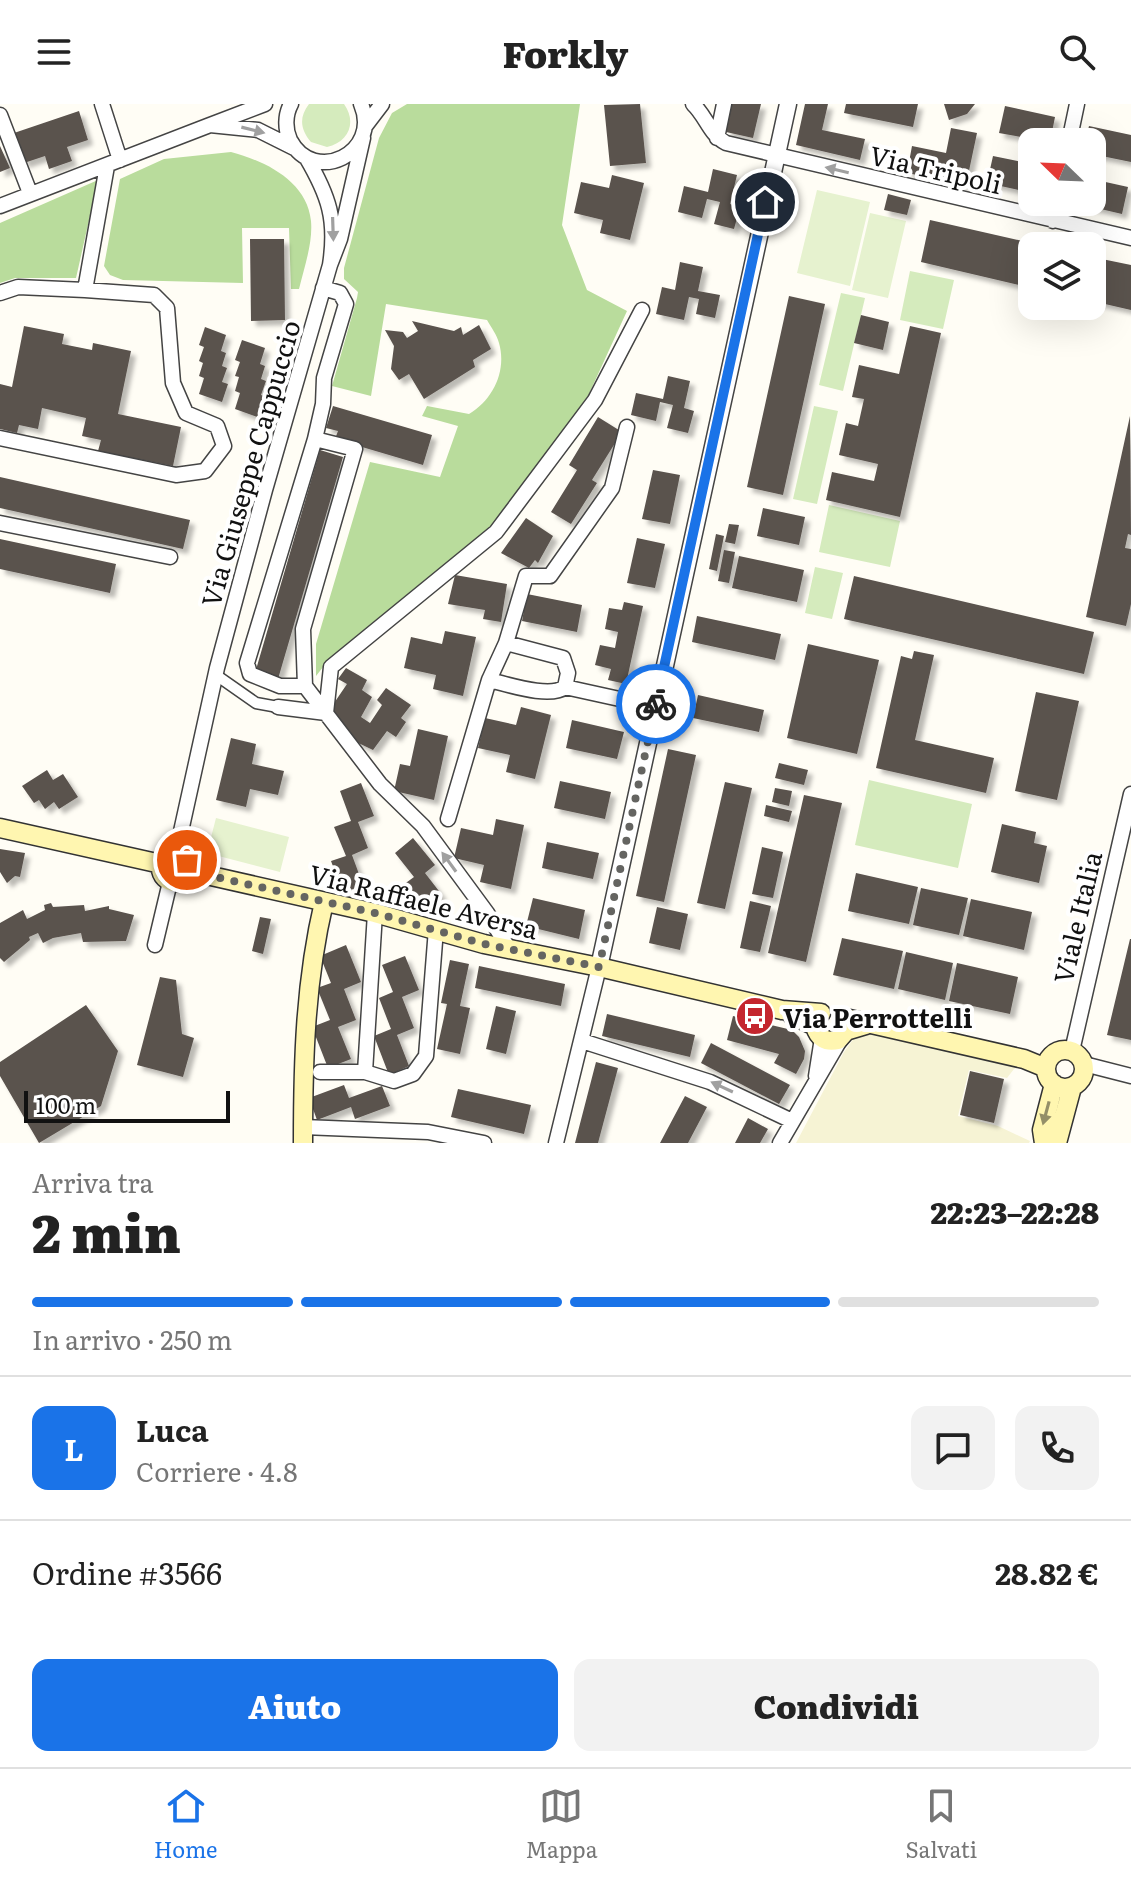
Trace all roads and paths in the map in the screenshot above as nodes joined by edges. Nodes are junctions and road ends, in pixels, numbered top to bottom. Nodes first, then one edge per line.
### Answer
1 (102, 104) edge
2 (265, 104) edge
3 (291, 104) edge
4 (361, 104) edge
5 (382, 104) edge
6 (712, 104) edge
7 (724, 104) edge
8 (788, 104) edge
9 (1077, 104) edge
10 (694, 105) edge
11 (0, 115) edge
12 (210, 125) junction
13 (1072, 128) edge
14 (364, 132) junction
15 (717, 138) junction
16 (301, 153) junction
17 (776, 155) junction
18 (114, 163) junction
19 (30, 193) junction
20 (0, 206) edge
21 (1054, 216) edge
22 (1053, 221) junction
23 (1131, 238) edge
24 (330, 265) junction
25 (323, 288) junction
26 (85, 290) junction
27 (0, 293) edge
28 (642, 310) dead end
29 (627, 427) dead end
30 (0, 438) edge
31 (315, 439) junction
32 (0, 523) edge
33 (170, 557) dead end
34 (506, 643) junction
35 (216, 675) junction
36 (489, 680) junction
37 (305, 686) junction
38 (565, 687) junction
39 (278, 707) joint
40 (656, 707) junction
41 (326, 713) junction
42 (1131, 794) edge
43 (448, 819) dead end
44 (0, 828) edge
45 (169, 859) junction
46 (189, 871) junction
47 (170, 882) junction
48 (324, 902) junction
49 (375, 913) junction
50 (436, 929) junction
51 (155, 945) dead end
52 (509, 949) junction
53 (599, 967) junction
54 (820, 1026) junction
55 (845, 1028) junction
56 (582, 1041) junction
57 (1078, 1058) junction
58 (312, 1072) junction
59 (365, 1072) junction
60 (1131, 1076) edge
61 (1057, 1080) junction
62 (816, 1081) junction
63 (792, 1121) junction
64 (303, 1135) edge
65 (484, 1143) edge
66 (556, 1143) edge
67 (780, 1143) edge
68 (1044, 1143) edge
69 (1057, 1143) edge

1 - 18 street
2 - 12 street
3 - 16 street, Via Giuseppe Cappuccio
4 - 14 street
5 - 14 street
6 - 10 street
7 - 15 street
8 - 17 street
9 - 13 street
10 - 15 street
11 - 19 street
12 -> 16 street
12 - 18 street
14 - 16 street
14 - 24 street, Via Giuseppe Cappuccio
15 - 17 street, Via Tripoli
16 -> 24 street, Via Giuseppe Cappuccio
22 -> 17 street, Via Tripoli
17 - 40 street
18 - 19 street
18 - 26 street
19 - 20 street
21 - 22 street
22 - 23 street, Via Tripoli
24 - 25 street, Via Giuseppe Cappuccio
25 - 31 street
25 - 35 street, Via Giuseppe Cappuccio
26 - 27 street
26 - 30 street
28 - 41 street
29 - 34 street
31 - 37 street
31 - 37 street
32 - 33 street
34 - 36 street
34 - 38 street
35 - 39 street
35 - 45 street, Via Giuseppe Cappuccio
36 - 38 street
36 - 43 street
37 - 41 street
38 - 40 street
39 - 41 street
40 - 53 street
52 -> 41 street
42 - 57 street, Viale Italia
44 - 45 main road
45 - 46 main road
45 - 47 main road
46 - 47 main road
46 - 48 main road, Via Raffaele Aversa
47 - 51 street
48 - 49 main road, Via Raffaele Aversa
48 - 58 main road
49 - 50 main road, Via Raffaele Aversa
49 - 59 street
50 - 52 main road, Via Raffaele Aversa
50 - 59 street
52 - 53 main road, Via Raffaele Aversa
53 - 54 main road, Via Raffaele Aversa
53 - 56 street
54 - 55 main road
54 - 55 main road
54 - 62 street
55 - 61 main road
55 - 62 street
63 -> 56 street
56 - 66 street
57 - 60 street
57 - 61 main road
57 - 61 main road
58 - 59 street
58 - 64 main road
61 -> 68 main road
61 - 69 main road
62 - 63 street
63 - 67 street
64 - 65 street

